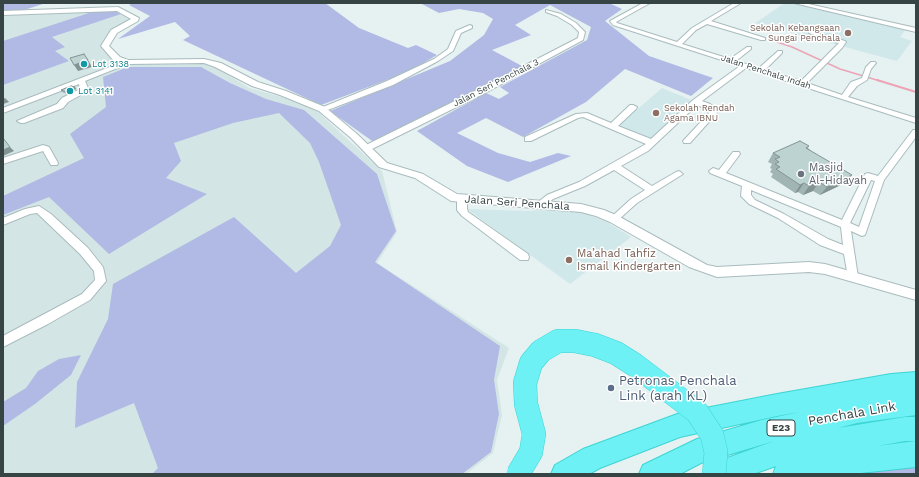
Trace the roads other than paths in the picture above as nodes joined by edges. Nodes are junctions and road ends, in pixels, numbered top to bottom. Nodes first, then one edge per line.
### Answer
1 (647, 3) edge
2 (738, 3) edge
3 (797, 3) edge
4 (548, 11) dead end
5 (3, 13) edge
6 (707, 22) junction
7 (470, 27) dead end
8 (916, 30) edge
9 (811, 32) dead end
10 (763, 39) dead end
11 (678, 44) junction
12 (749, 48) dead end
13 (780, 52) dead end
14 (732, 61) junction
15 (128, 62) junction
16 (873, 63) dead end
17 (746, 66) junction
18 (761, 70) junction
19 (81, 81) junction
20 (802, 84) junction
21 (844, 97) junction
22 (696, 102) junction
23 (633, 107) dead end
24 (322, 108) junction
25 (3, 111) edge
26 (21, 121) dead end
27 (916, 121) edge
28 (612, 127) junction
29 (916, 132) edge
30 (528, 139) dead end
31 (687, 141) dead end
32 (652, 143) junction
33 (366, 148) junction
34 (736, 154) dead end
35 (3, 162) edge
36 (54, 163) dead end
37 (614, 166) junction
38 (679, 174) dead end
39 (880, 179) junction
40 (747, 186) junction
41 (652, 190) junction
42 (462, 199) junction
43 (540, 205) junction
44 (614, 219) junction
45 (3, 222) edge
46 (845, 224) junction
47 (850, 252) junction
48 (524, 257) dead end
49 (853, 277) junction
50 (916, 295) edge
51 (3, 342) edge
52 (916, 383) edge
53 (916, 404) edge
54 (916, 429) edge
55 (916, 454) edge
56 (849, 462) junction
57 (518, 474) edge
58 (564, 474) edge
59 (652, 474) edge
60 (716, 474) edge
61 (786, 474) edge
62 (819, 474) edge

1 - 11 street, Jalan Penchala Indah
2 - 6 street
3 - 8 street
4 - 33 street, Jalan Seri Penchala 3
5 - 15 street, Jalan Seri Penchala
6 - 10 street
6 - 11 street
7 - 24 street
9 - 20 street
11 - 14 street, Jalan Penchala Indah
12 - 14 street
13 - 18 street
14 - 17 street, Jalan Penchala Indah
15 - 19 street
15 - 24 street, Jalan Seri Penchala
16 - 21 street
17 - 18 street, Jalan Penchala Indah
17 - 22 street
18 - 20 street, Jalan Penchala Indah
19 - 25 street
19 - 26 street
20 - 21 street, Jalan Penchala Indah
21 - 27 street, Jalan Penchala Indah
22 - 31 street
22 - 32 street
23 - 28 street
24 - 33 street, Jalan Seri Penchala
28 - 30 street
28 - 32 street
29 - 39 street
32 - 37 street
33 - 42 street, Jalan Seri Penchala
34 - 40 street
35 - 36 street
37 - 41 street
37 - 43 street
38 - 41 street
39 - 46 street
39 - 46 street
40 - 46 street
40 - 47 street
41 - 44 street
42 - 43 street, Jalan Seri Penchala
42 - 48 street
43 - 44 street, Jalan Seri Penchala
44 - 49 street, Jalan Seri Penchala
45 - 51 street
46 - 47 street
47 - 49 street
49 - 50 street, Jalan Seri Penchala
52 - 58 highway
53 - 59 highway, Penchala Link / E23
54 - 60 highway, Penchala Link / E23
55 - 56 highway
56 - 61 highway
56 - 62 highway
57 - 60 highway, bridge

